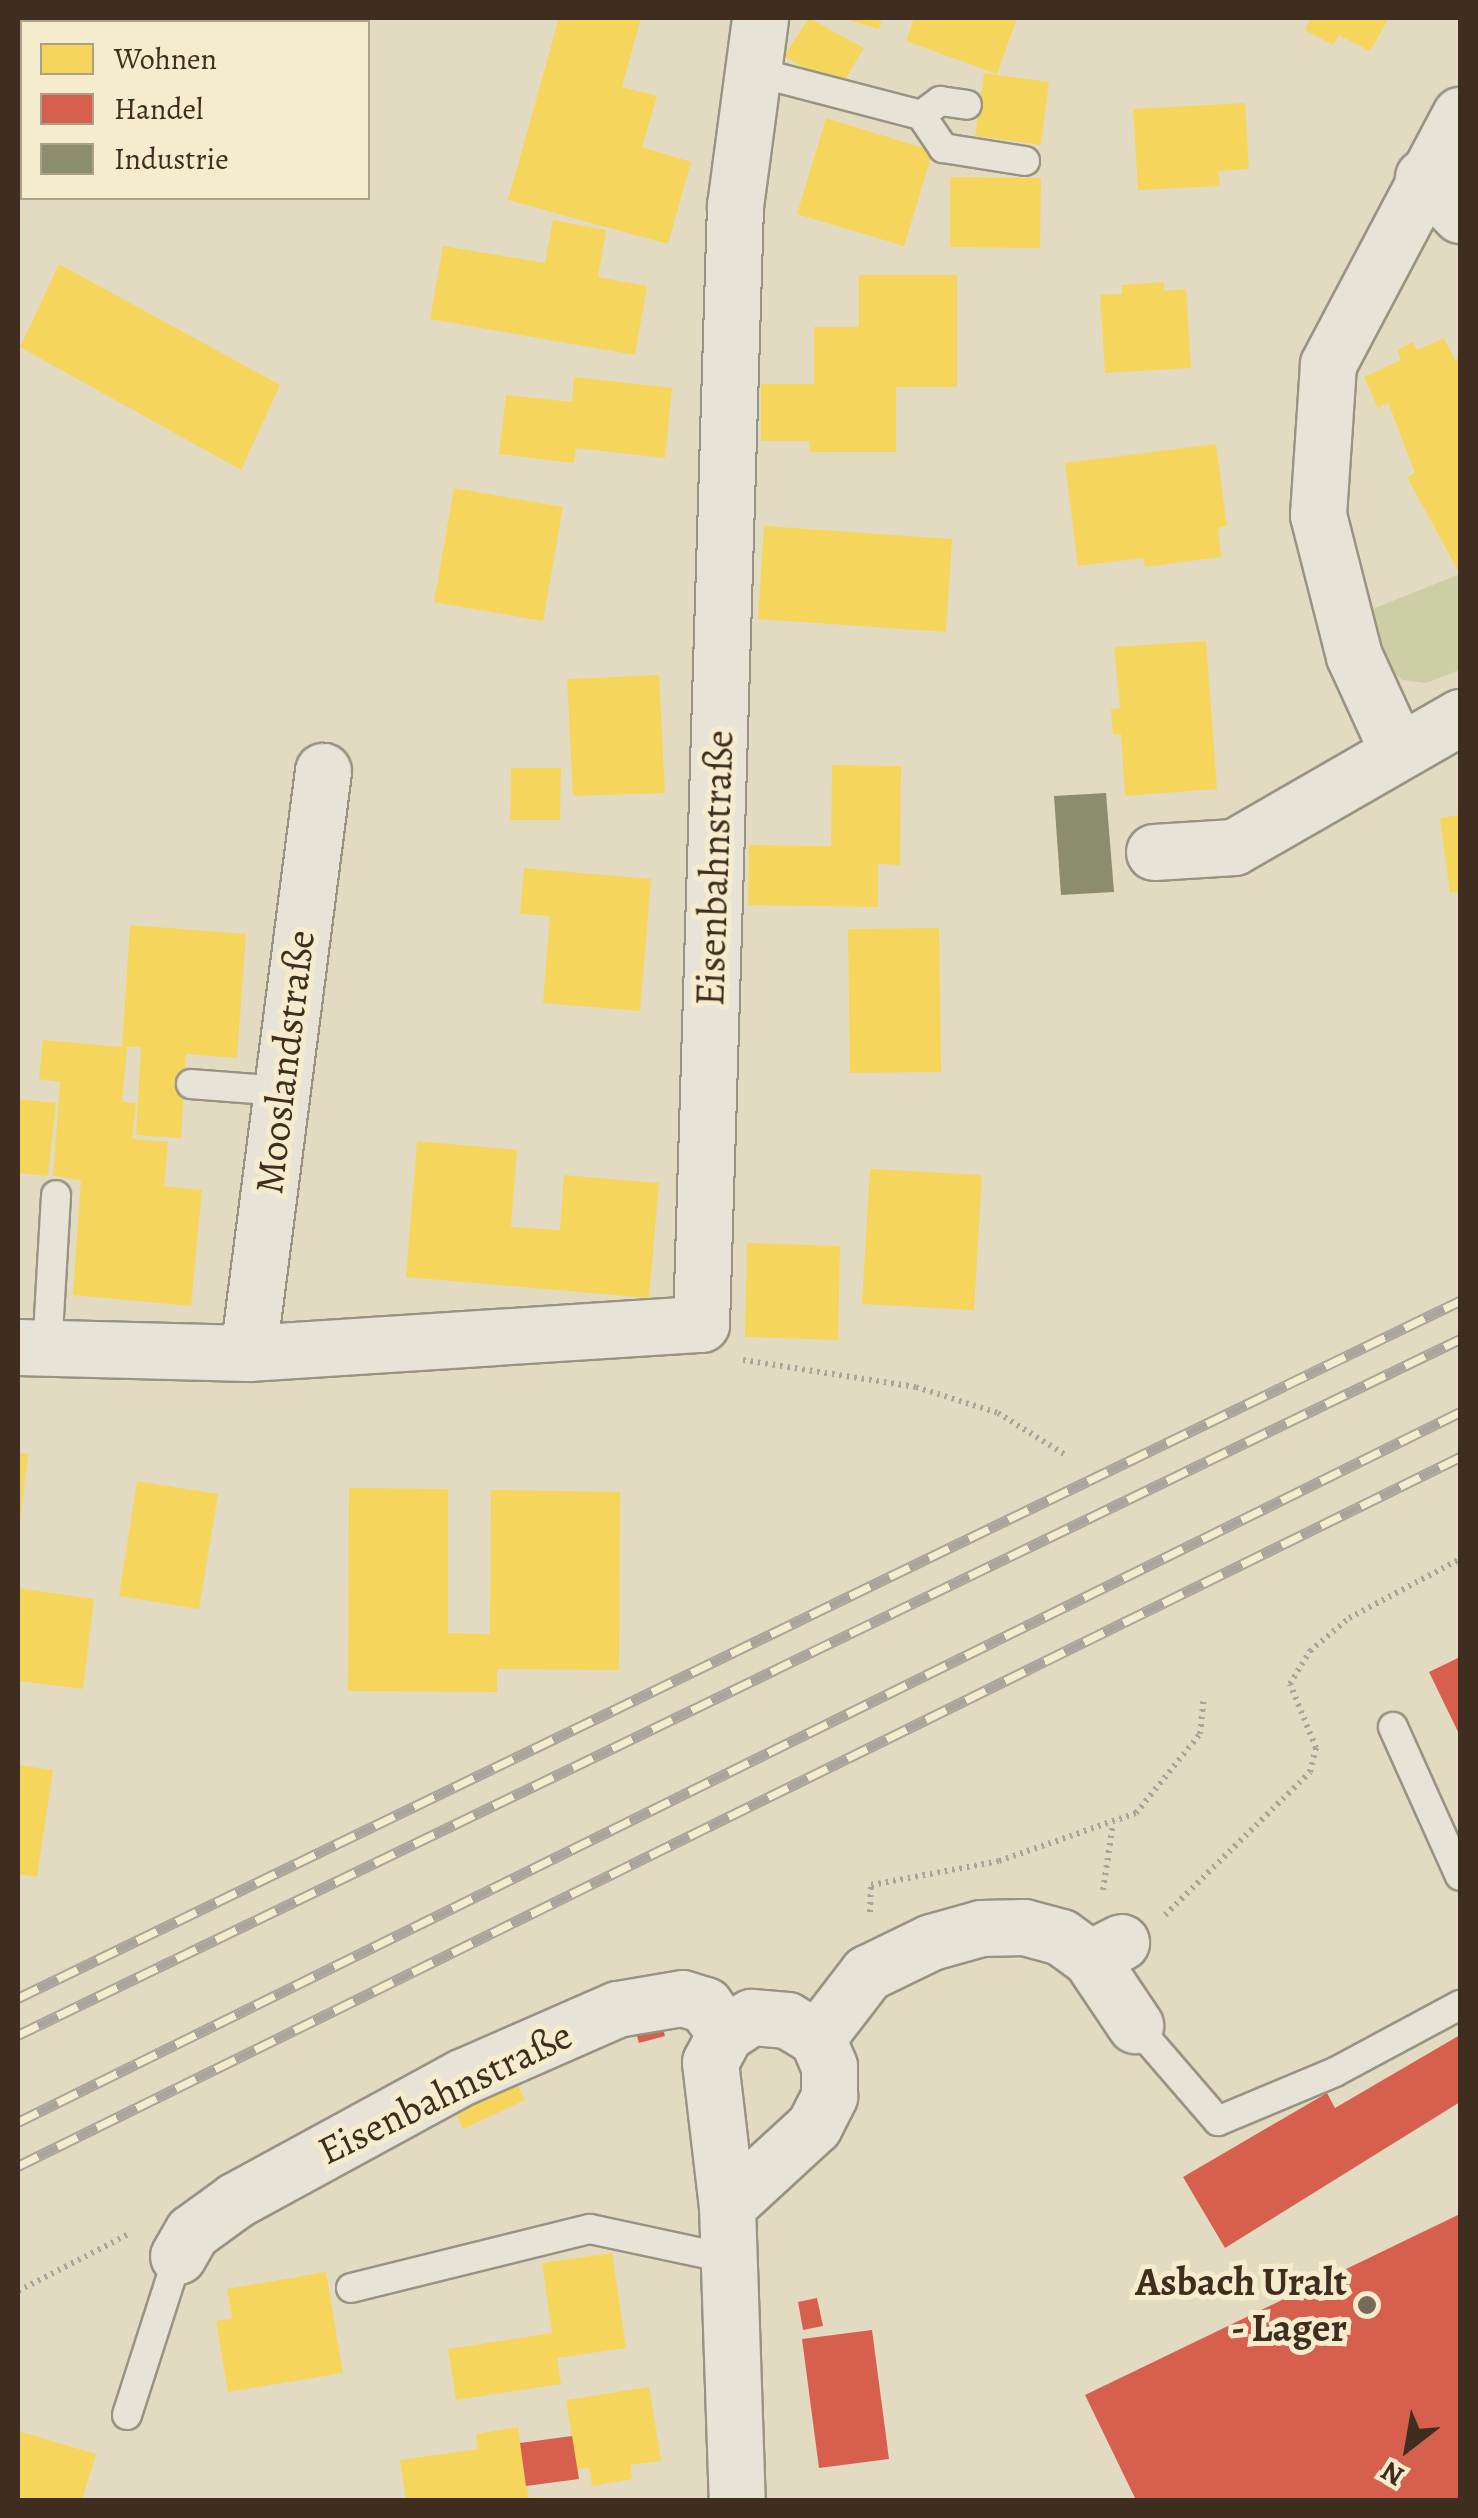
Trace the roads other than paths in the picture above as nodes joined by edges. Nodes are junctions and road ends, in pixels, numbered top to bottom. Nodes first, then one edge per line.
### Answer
1 (760, 18) edge
2 (748, 70) junction
3 (967, 105) dead end
4 (922, 114) junction
5 (1460, 115) edge
6 (1026, 161) dead end
7 (1423, 176) junction
8 (1460, 215) edge
9 (1460, 717) edge
10 (1398, 752) junction
11 (323, 771) dead end
12 (1154, 852) dead end
13 (191, 1084) dead end
14 (280, 1091) junction
15 (56, 1196) dead end
16 (32, 1349) edge
17 (248, 1353) junction
18 (1393, 1727) dead end
19 (1460, 1876) edge
20 (1460, 2005) edge
21 (1135, 2024) joint
22 (725, 2034) junction
23 (816, 2038) junction
24 (726, 2232) junction
25 (185, 2244) joint
26 (351, 2288) dead end
27 (127, 2415) dead end
28 (737, 2500) edge

1 - 2 street, Eisenbahnstraße
2 - 4 lane
2 - 17 street, Eisenbahnstraße
3 - 4 lane
4 - 6 lane
5 - 7 street
7 - 8 street
7 - 10 street
9 - 10 street
10 - 12 street
11 - 14 street, Mooslandstraße
13 - 14 lane
14 - 17 street, Mooslandstraße
15 - 16 lane
16 - 17 street
18 - 19 lane
20 - 21 lane
21 - 23 street
22 - 23 street
22 - 24 street
22 - 25 street, Eisenbahnstraße
23 - 24 street
24 - 26 lane
24 - 28 street
25 - 27 lane

